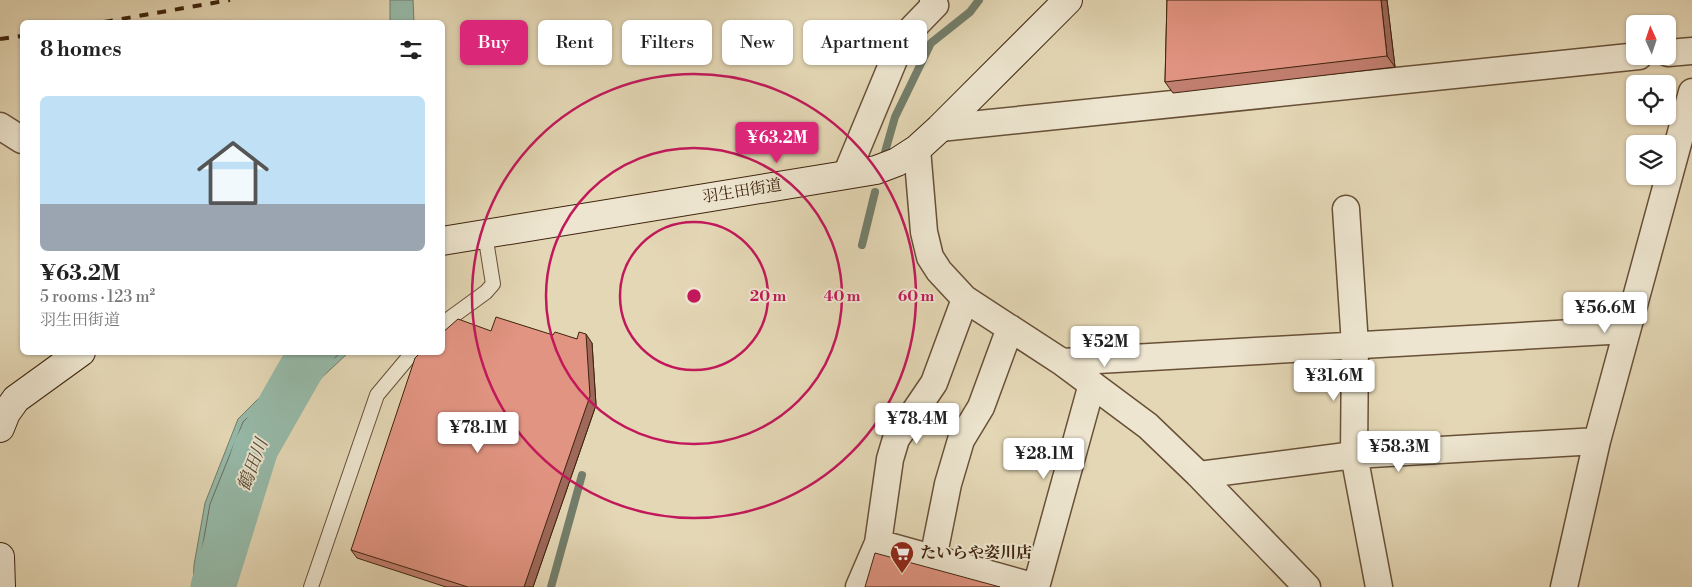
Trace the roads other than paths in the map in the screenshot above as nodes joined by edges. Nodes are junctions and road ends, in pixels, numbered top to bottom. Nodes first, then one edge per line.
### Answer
1 (933, 0) edge
2 (1068, 0) edge
3 (1692, 51) edge
4 (1676, 52) edge
5 (1626, 57) edge
6 (1692, 92) edge
7 (0, 126) edge
8 (940, 128) junction
9 (20, 139) edge
10 (917, 149) junction
11 (846, 175) junction
12 (1346, 209) dead end
13 (485, 234) junction
14 (445, 241) edge
15 (965, 299) junction
16 (445, 322) edge
17 (1010, 328) junction
18 (1627, 330) junction
19 (1355, 345) junction
20 (77, 355) edge
21 (411, 355) edge
22 (1062, 362) junction
23 (1092, 384) junction
24 (0, 428) edge
25 (1596, 441) junction
26 (1354, 455) junction
27 (1199, 475) junction
28 (878, 543) junction
29 (0, 557) edge
30 (932, 559) junction
31 (0, 587) edge
32 (311, 587) edge
33 (859, 587) edge
34 (1036, 587) edge
35 (1306, 587) edge
36 (1379, 587) edge
37 (1564, 587) edge

1 - 11 street
2 - 8 main road, 羽生田街道
3 - 4 street
5 - 8 street
6 - 18 street
7 - 9 street
8 - 10 main road, 羽生田街道
10 - 11 main road, 羽生田街道
10 - 15 street
11 - 13 main road, 羽生田街道
12 - 19 street
13 - 14 main road, 羽生田街道
13 - 16 lane
15 - 17 street
15 - 28 street
17 - 22 street
17 - 30 street
18 - 19 street
18 - 25 street
19 - 22 street
19 - 26 street
20 - 24 main road
21 - 32 lane
22 - 23 street
23 - 27 street
23 - 34 street
25 - 26 street
25 - 37 street
26 - 27 street
26 - 36 street
27 - 35 street
28 - 30 street
28 - 33 street
29 - 31 main road
30 - 34 street

